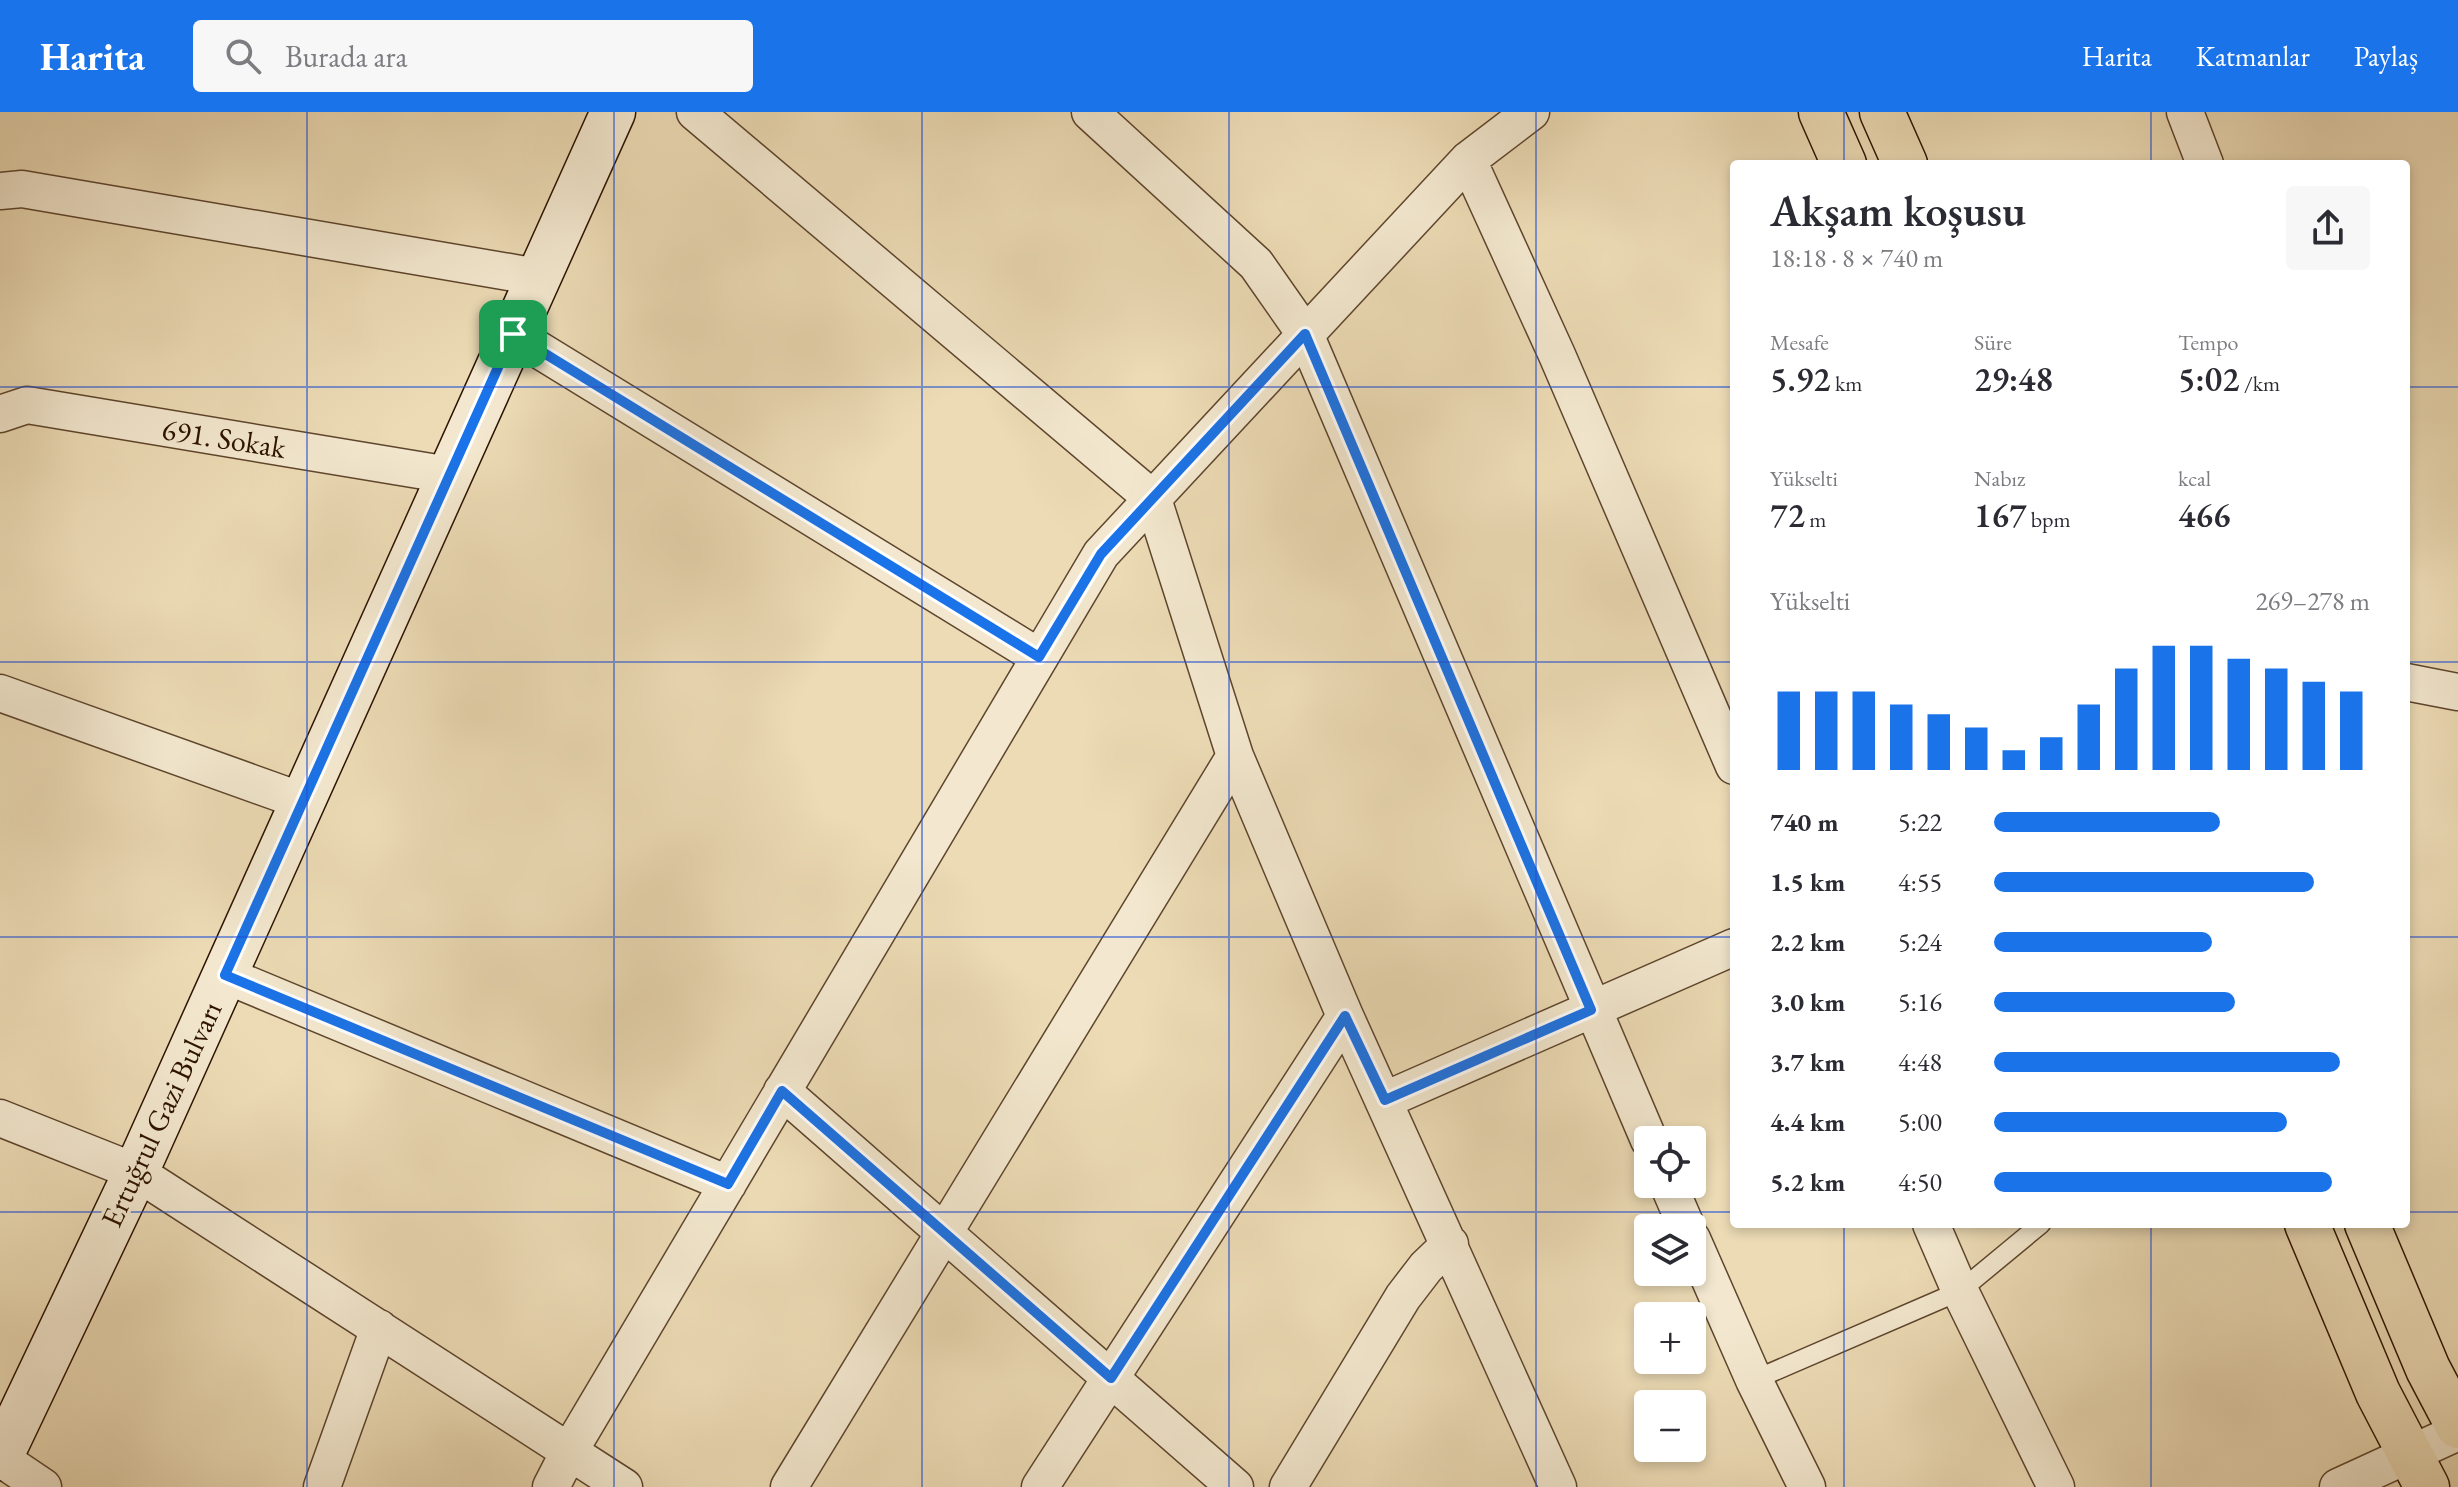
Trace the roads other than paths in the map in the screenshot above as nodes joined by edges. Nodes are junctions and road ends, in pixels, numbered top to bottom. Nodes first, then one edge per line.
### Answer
1 (613, 112) edge
2 (695, 112) edge
3 (1090, 112) edge
4 (1531, 112) edge
5 (1821, 112) edge
6 (1882, 112) edge
7 (2185, 112) edge
8 (1468, 160) junction
9 (1842, 160) edge
10 (1903, 160) edge
11 (2203, 160) edge
12 (0, 191) edge
13 (538, 277) junction
14 (513, 334) junction
15 (1305, 334) junction
16 (0, 414) edge
17 (449, 475) junction
18 (1153, 499) junction
19 (1039, 657) junction
20 (2410, 683) edge
21 (2458, 692) edge
22 (0, 693) edge
23 (1235, 756) junction
24 (1730, 757) edge
25 (302, 801) junction
26 (1730, 949) edge
27 (225, 975) junction
28 (1591, 1010) junction
29 (1345, 1016) junction
30 (782, 1091) junction
31 (1385, 1100) junction
32 (0, 1118) edge
33 (1643, 1126) edge
34 (136, 1172) junction
35 (728, 1184) junction
36 (1933, 1228) edge
37 (2036, 1228) edge
38 (2309, 1228) edge
39 (2369, 1228) edge
40 (944, 1233) junction
41 (1450, 1244) junction
42 (1706, 1271) edge
43 (1960, 1291) junction
44 (379, 1328) junction
45 (1111, 1378) junction
46 (1754, 1380) junction
47 (2458, 1429) edge
48 (570, 1450) junction
49 (0, 1458) edge
50 (2418, 1471) edge
51 (43, 1487) edge
52 (322, 1487) edge
53 (551, 1487) edge
54 (624, 1487) edge
55 (789, 1487) edge
56 (1040, 1487) edge
57 (1235, 1487) edge
58 (1288, 1487) edge
59 (1558, 1487) edge
60 (1807, 1487) edge
61 (2056, 1487) edge
62 (2338, 1487) edge

1 - 13 main road, Ertuğrul Gazi Bulvarı
2 - 18 street
3 - 15 street
4 - 8 street
5 - 9 main road
6 - 10 main road
7 - 11 street
8 - 15 street
8 - 24 street
12 - 13 street
13 - 14 main road, Ertuğrul Gazi Bulvarı
14 - 17 main road, Ertuğrul Gazi Bulvarı
14 - 19 street
15 - 18 street
15 - 28 street
16 - 17 street, 691. Sokak
17 - 25 main road, Ertuğrul Gazi Bulvarı
18 - 19 street
18 - 23 street
19 - 30 street
20 - 21 street
22 - 25 street
23 - 29 street
23 - 40 street
25 - 27 main road, Ertuğrul Gazi Bulvarı
26 - 28 street
27 - 34 main road, Ertuğrul Gazi Bulvarı
27 - 35 street
28 - 31 street
28 - 33 street
29 - 31 street
29 - 45 street
30 - 35 street
30 - 40 street
31 - 41 street
32 - 34 street
34 - 44 street
34 - 49 main road, Ertuğrul Gazi Bulvarı
35 - 48 street
36 - 43 street
37 - 43 lane
38 - 50 main road
39 - 47 main road
40 - 45 street
40 - 55 street
41 - 58 street
41 - 59 street
42 - 46 street
43 - 46 lane
43 - 61 street
44 - 48 street
44 - 52 street
45 - 56 street
45 - 57 street
46 - 60 street
47 - 50 street
48 - 53 street
48 - 54 street
49 - 51 street
50 - 62 street

